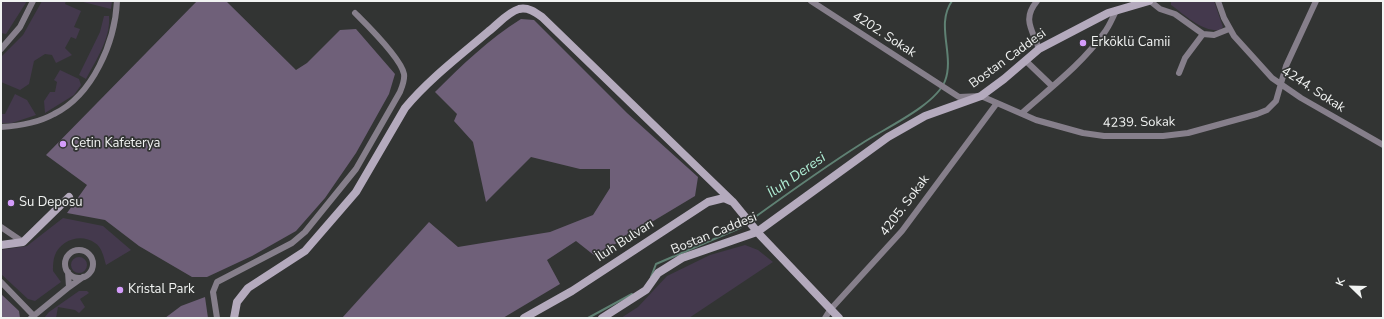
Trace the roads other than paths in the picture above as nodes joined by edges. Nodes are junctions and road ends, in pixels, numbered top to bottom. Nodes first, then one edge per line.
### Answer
1 (33, 1) edge
2 (117, 1) edge
3 (811, 1) edge
4 (1037, 1) edge
5 (1150, 1) edge
6 (1218, 1) edge
7 (1316, 1) edge
8 (1116, 11) junction
9 (355, 13) dead end
10 (1229, 29) junction
11 (1203, 34) junction
12 (1, 49) edge
13 (1039, 49) junction
14 (1026, 61) junction
15 (1179, 73) dead end
16 (1281, 84) junction
17 (1052, 86) junction
18 (945, 88) joint
19 (981, 96) junction
20 (997, 103) junction
21 (1022, 114) junction
22 (1, 127) edge
23 (1383, 145) edge
24 (69, 197) dead end
25 (732, 202) junction
26 (1, 227) edge
27 (756, 230) junction
28 (23, 242) junction
29 (1, 245) edge
30 (68, 272) junction
31 (85, 276) junction
32 (1, 282) edge
33 (69, 287) junction
34 (830, 310) junction
35 (32, 316) edge
36 (217, 318) edge
37 (234, 318) edge
38 (524, 318) edge
39 (602, 318) edge
40 (825, 318) edge
41 (839, 318) edge

1 - 12 street
2 - 22 street
3 - 18 street, 4202. Sokak
4 - 13 street
5 - 8 street, Bostan Caddesi
5 - 11 street
6 - 10 street, 4244. Sokak
7 - 16 street, 4239. Sokak
8 - 13 street, Bostan Caddesi
8 - 17 street
9 - 36 street
10 - 11 street
10 - 16 street, 4244. Sokak
11 - 15 street
13 - 14 street, Bostan Caddesi
14 - 17 street
14 - 19 street, Bostan Caddesi
16 - 21 street, 4239. Sokak
16 - 23 street, 4244. Sokak
17 - 21 street
18 - 19 street, 4239. Sokak
19 - 20 street, 4239. Sokak
19 - 27 street, Bostan Caddesi
20 - 21 street, 4239. Sokak
20 - 34 street, 4205. Sokak
24 - 28 street
25 - 27 street
25 - 37 street
25 - 38 street, İluh Bulvarı
26 - 28 street
27 - 34 street
27 - 39 street, Bostan Caddesi
28 - 29 street
30 - 31 street
30 - 31 street
30 - 33 street
31 - 33 street
32 - 35 street
33 - 35 street
34 - 40 street, 4205. Sokak
34 - 41 street

